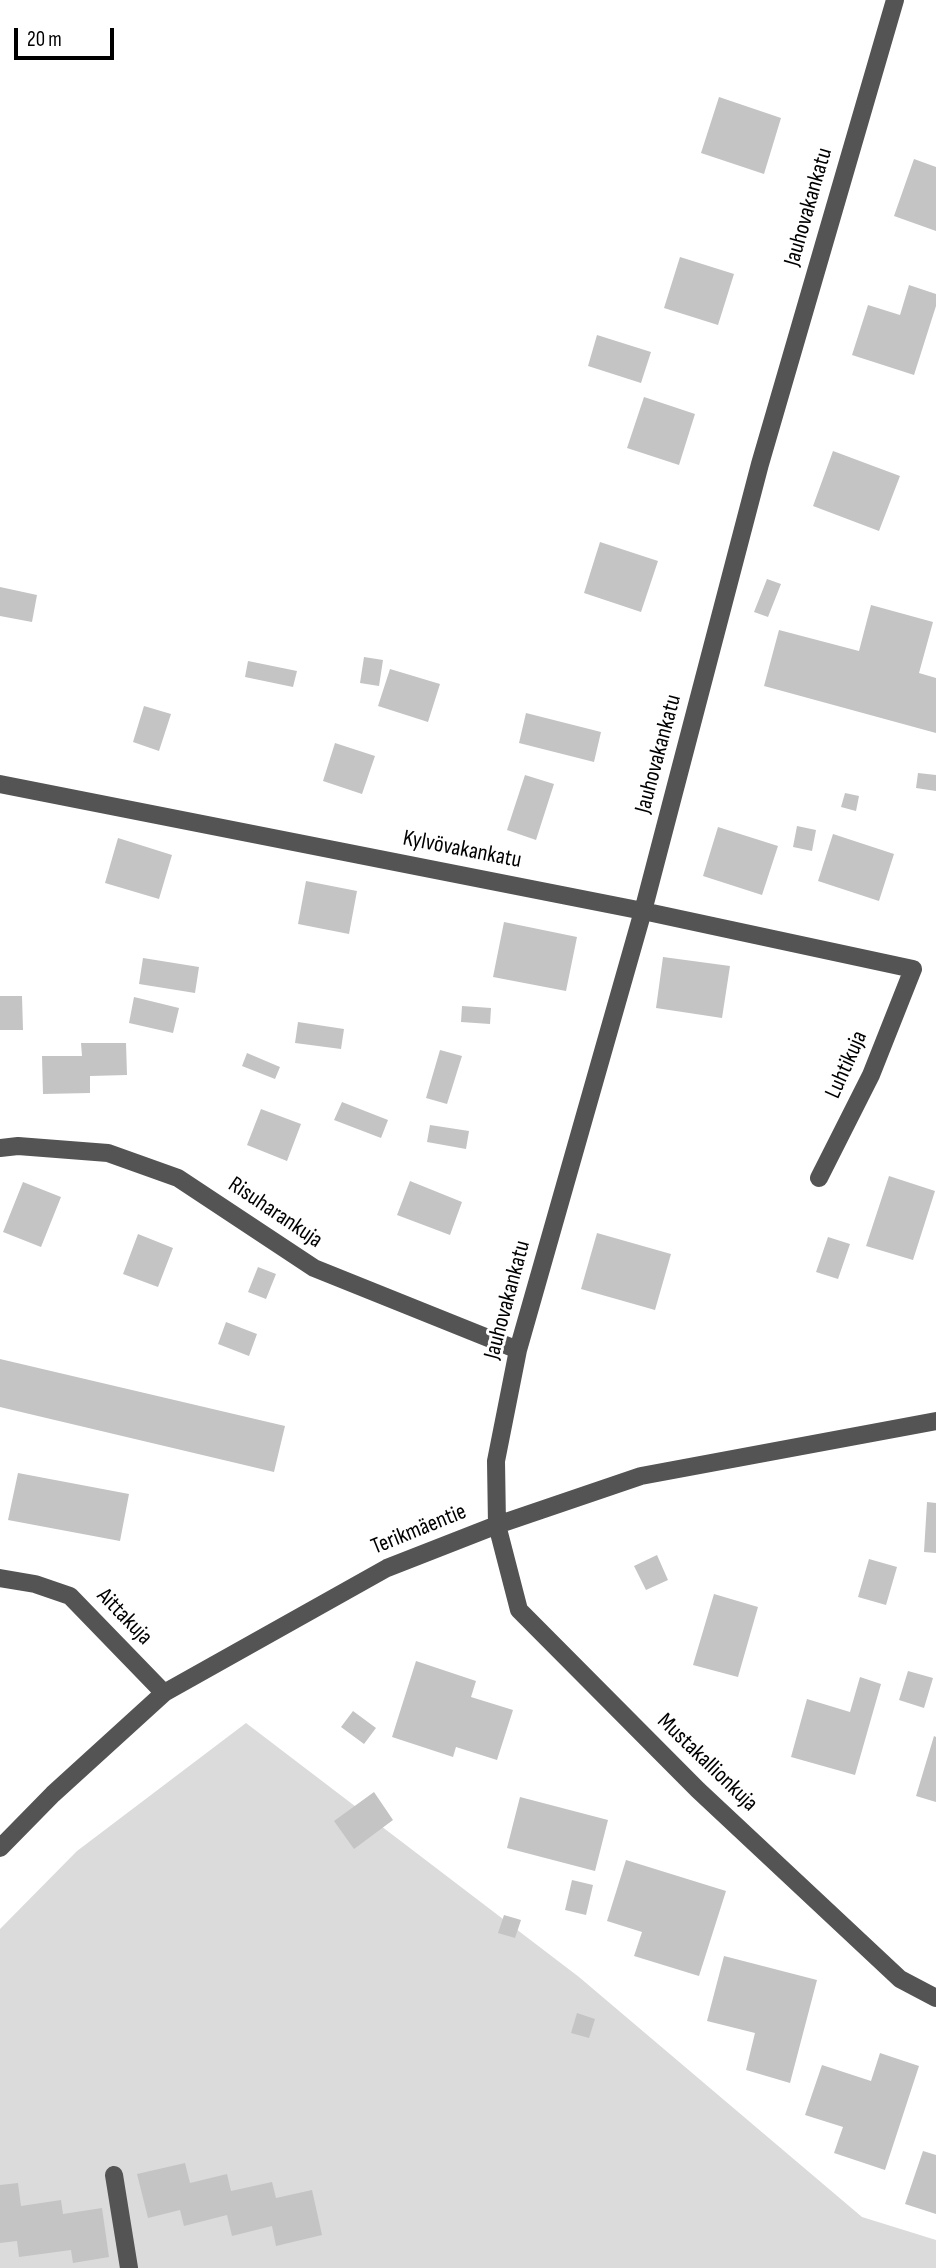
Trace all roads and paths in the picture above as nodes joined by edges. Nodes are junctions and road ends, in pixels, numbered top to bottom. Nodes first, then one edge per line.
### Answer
1 (895, 0) edge
2 (0, 784) edge
3 (643, 911) junction
4 (913, 969) joint
5 (0, 1148) edge
6 (819, 1178) dead end
7 (518, 1350) junction
8 (936, 1421) edge
9 (497, 1525) junction
10 (0, 1578) edge
11 (164, 1693) junction
12 (0, 1848) edge
13 (936, 1998) edge
14 (114, 2175) dead end
15 (129, 2268) edge

1 - 3 street, Jauhovakankatu
2 - 3 street, Kylvövakankatu
3 - 4 street, Kylvövakankatu
3 - 7 street, Jauhovakankatu
4 - 6 street, Luhtikuja
5 - 7 street, Risuharankuja
7 - 9 street, Jauhovakankatu
8 - 9 street, Terikmäentie
9 - 11 street, Terikmäentie
9 - 13 street, Mustakallionkuja
10 - 11 street, Aittakuja
11 - 12 street, Terikmäentie
14 - 15 street

